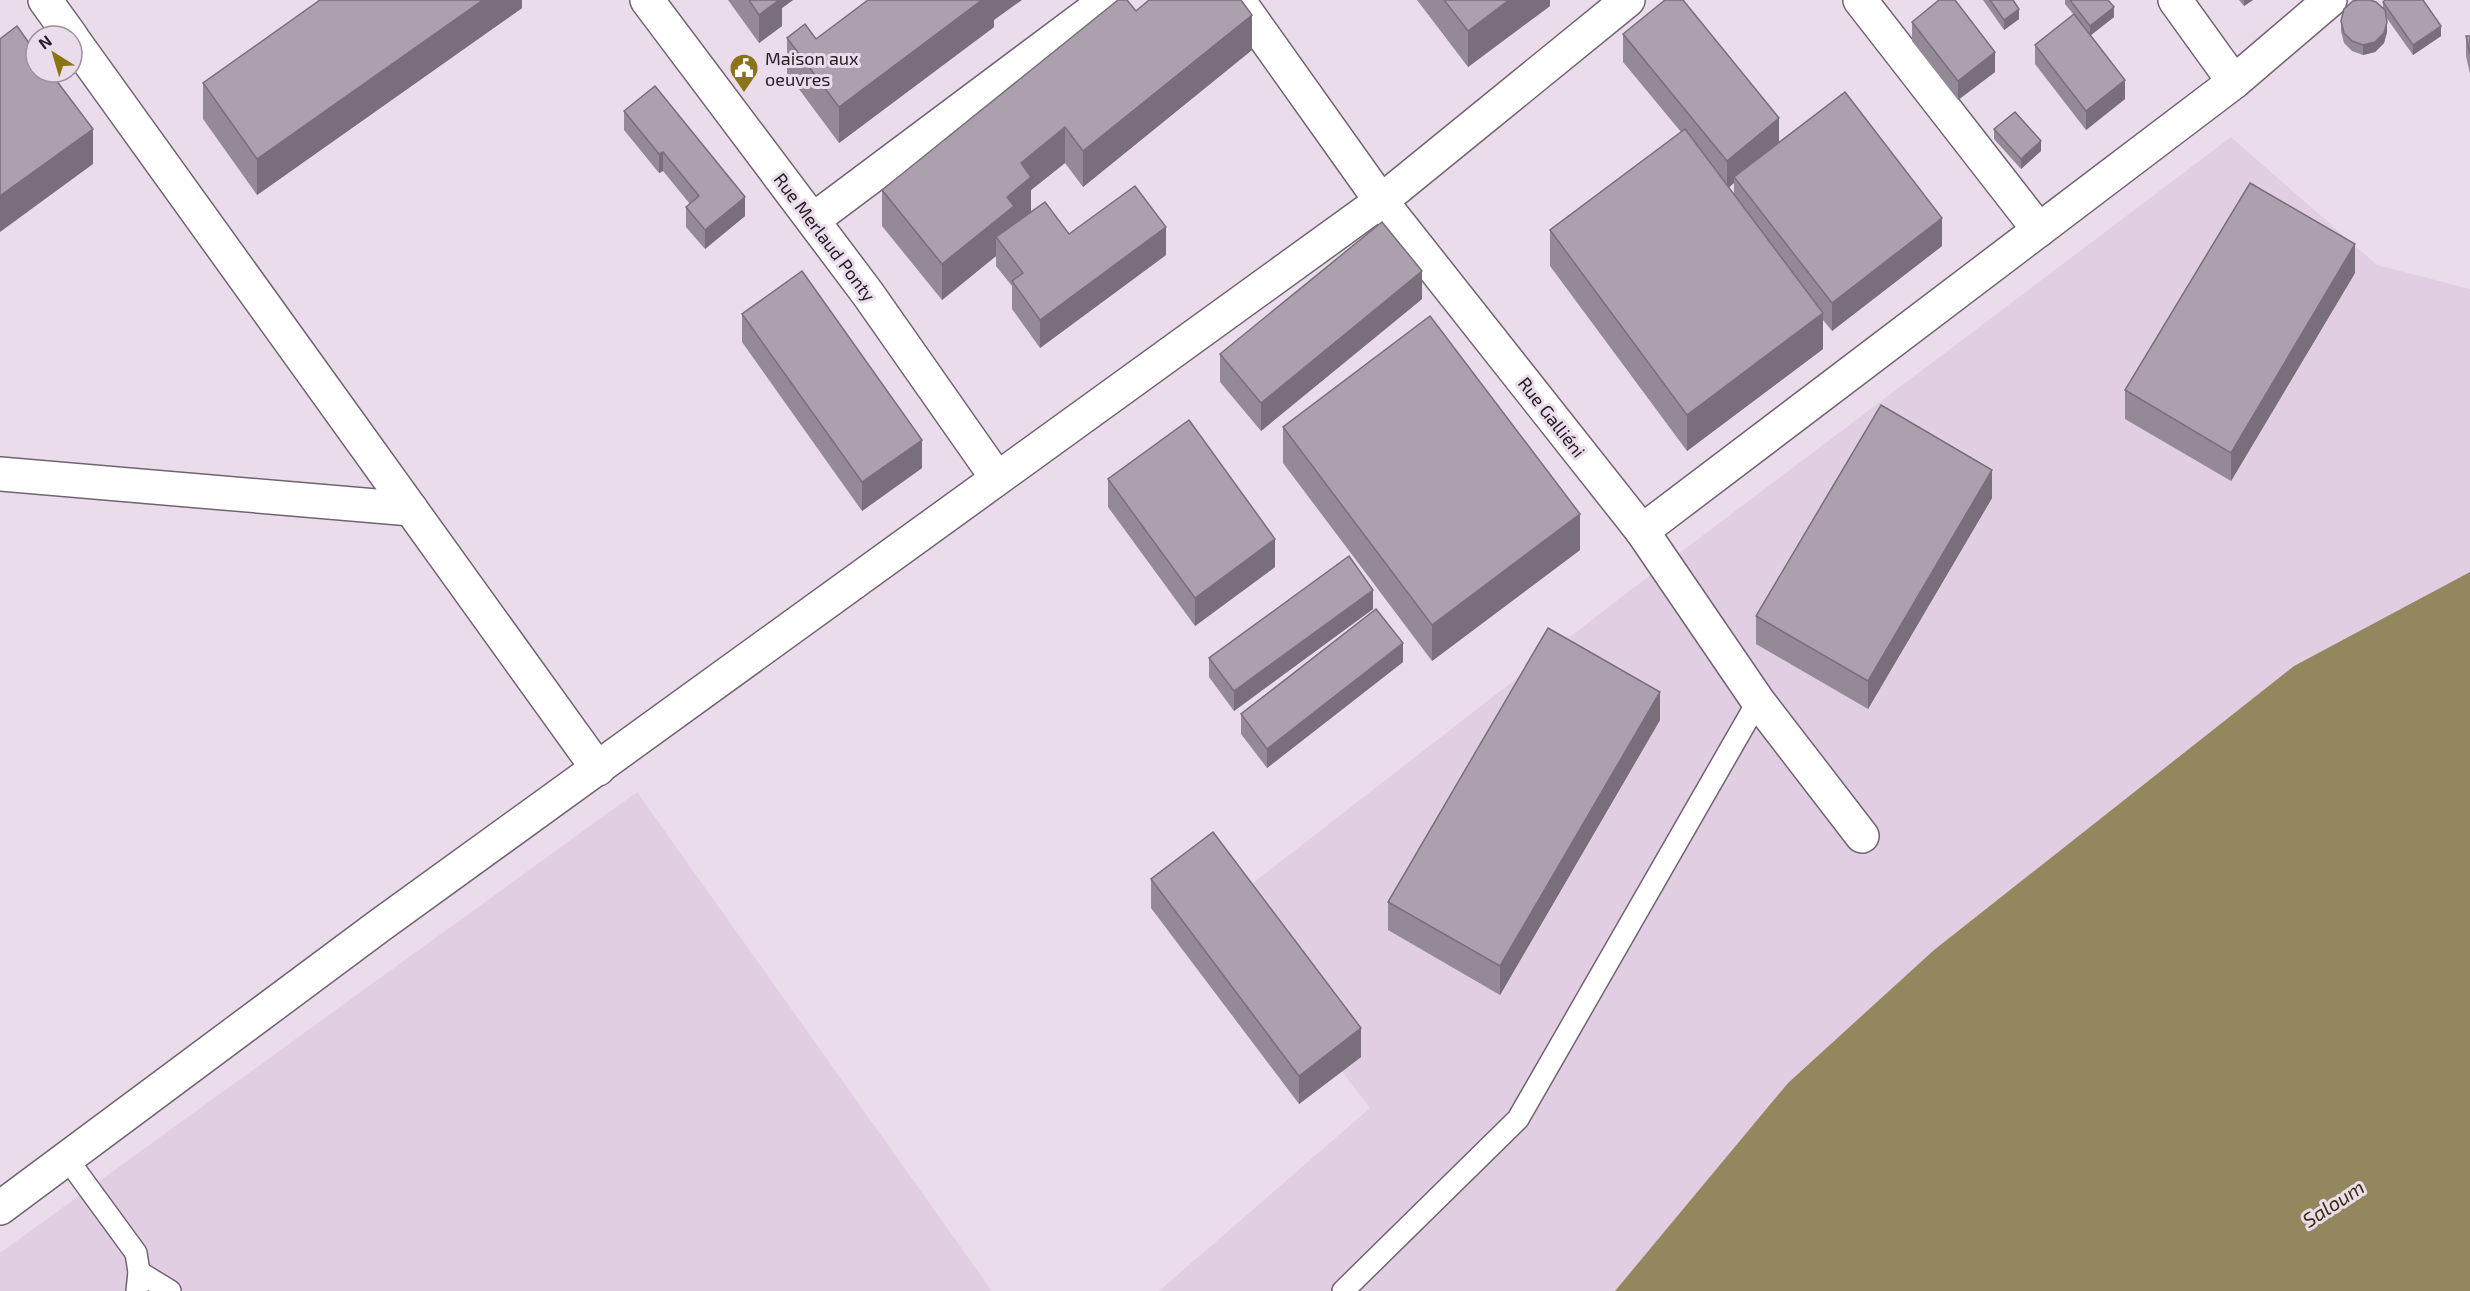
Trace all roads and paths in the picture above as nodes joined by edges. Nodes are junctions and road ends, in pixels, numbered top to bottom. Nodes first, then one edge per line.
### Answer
1 (45, 0) edge
2 (647, 0) edge
3 (1107, 0) edge
4 (1238, 0) edge
5 (1629, 0) edge
6 (1860, 0) edge
7 (2175, 0) edge
8 (2330, 0) edge
9 (62, 24) edge
10 (84, 55) edge
11 (2234, 82) junction
12 (1381, 201) junction
13 (813, 220) junction
14 (2039, 230) junction
15 (0, 474) edge
16 (997, 478) junction
17 (411, 509) junction
18 (1642, 531) junction
19 (1758, 701) junction
20 (598, 769) junction
21 (1862, 836) dead end
22 (68, 1160) junction
23 (0, 1208) edge
24 (138, 1282) edge
25 (170, 1291) edge
26 (1343, 1291) edge

1 - 9 street
2 - 13 street, Rue Merlaud Ponty
3 - 13 street
4 - 12 street, Rue Galliéni
5 - 12 street
6 - 14 street
7 - 11 street
8 - 11 street
10 - 17 street
11 - 14 street
12 - 16 street
12 - 18 street, Rue Galliéni
13 - 16 street, Rue Merlaud Ponty
14 - 18 street
15 - 17 street
16 - 20 street
17 - 20 street
18 - 19 street, Rue Galliéni
19 - 21 street, Rue Galliéni
19 - 26 lane
20 - 22 street
22 - 23 street
22 - 24 lane
24 - 25 lane

